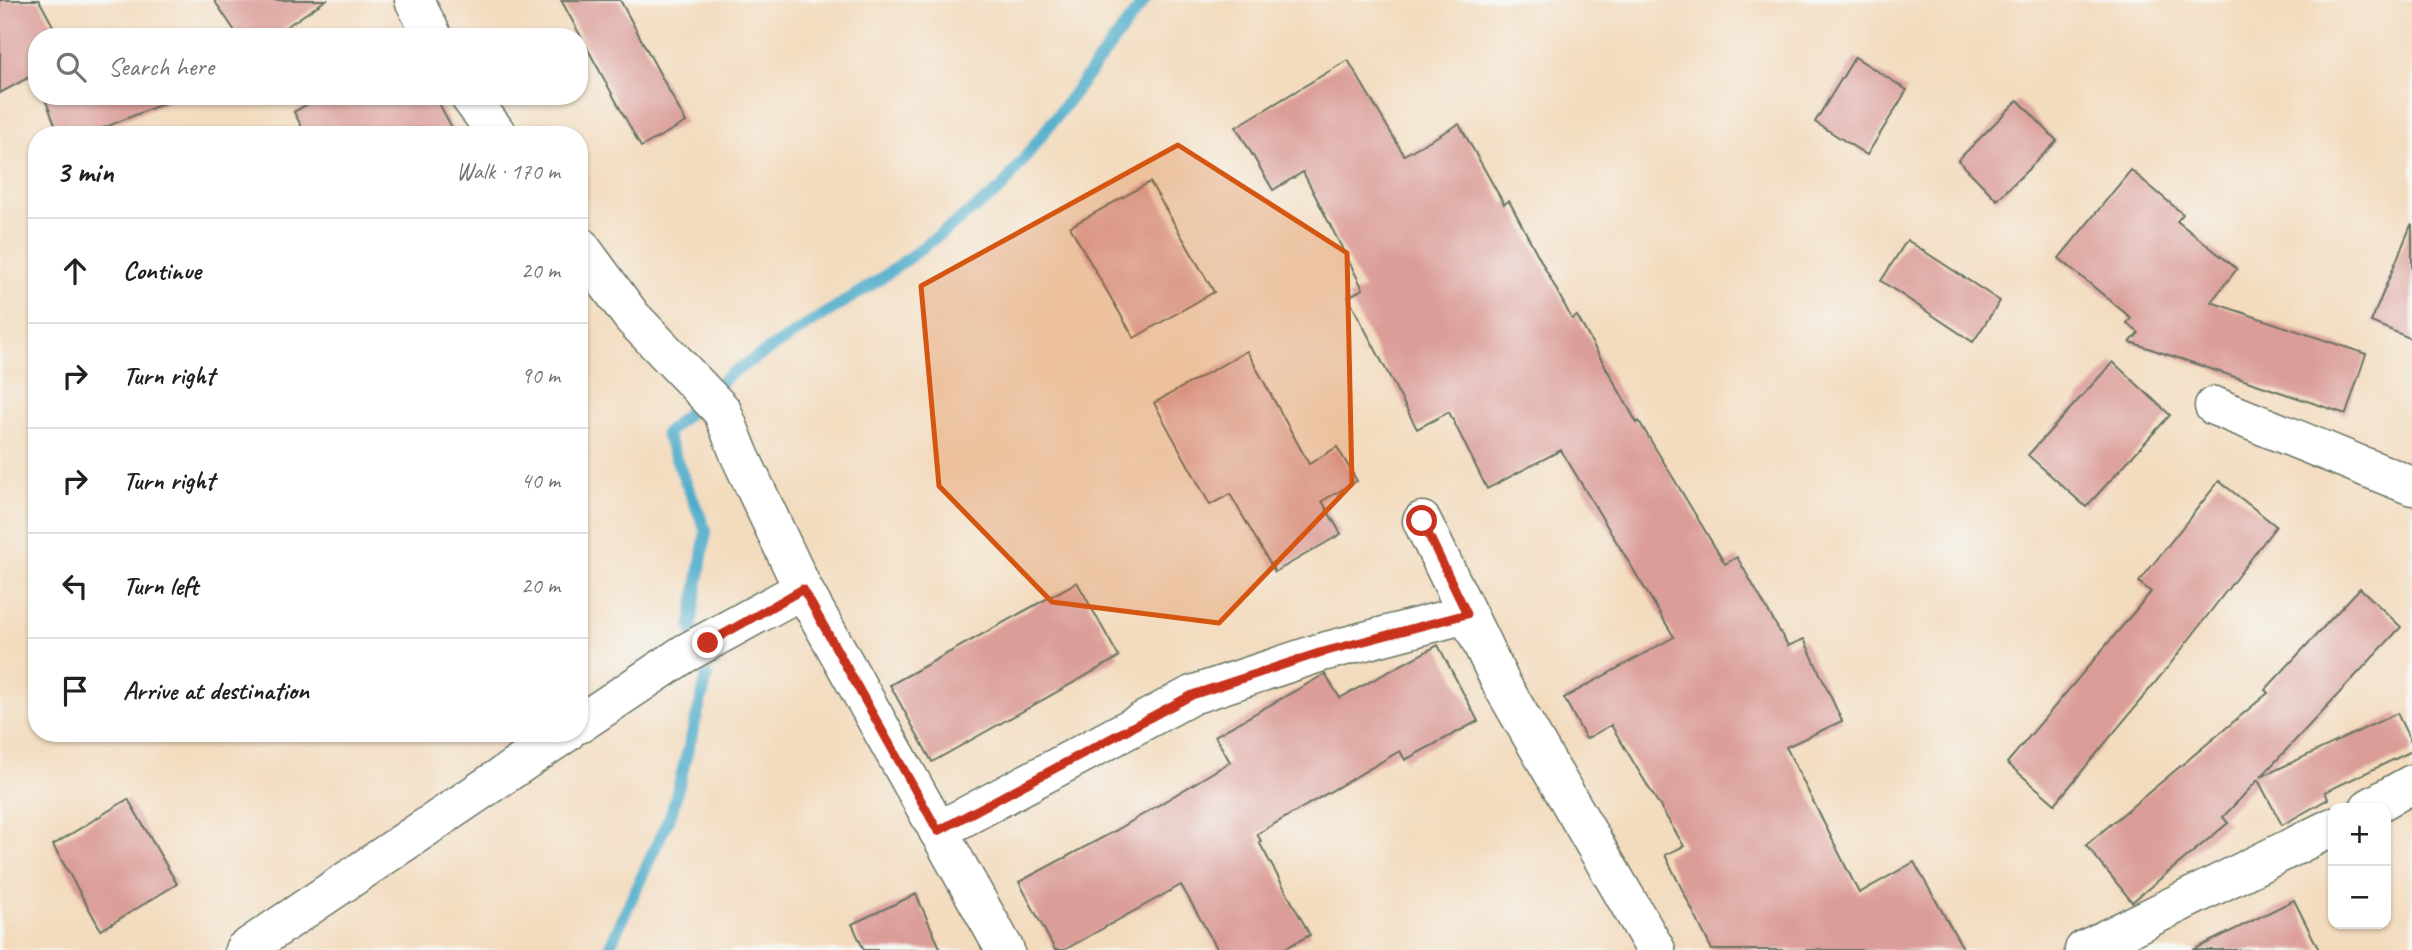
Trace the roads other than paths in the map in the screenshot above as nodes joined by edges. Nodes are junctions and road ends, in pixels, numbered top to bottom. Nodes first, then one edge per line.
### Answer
1 (414, 0) edge
2 (428, 28) edge
3 (476, 105) edge
4 (491, 126) edge
5 (588, 257) edge
6 (2214, 406) dead end
7 (2412, 485) edge
8 (1422, 521) dead end
9 (803, 589) junction
10 (1467, 614) junction
11 (588, 718) edge
12 (553, 742) edge
13 (2412, 784) edge
14 (2378, 803) edge
15 (2328, 829) edge
16 (938, 831) junction
17 (244, 950) edge
18 (1004, 950) edge
19 (1656, 950) edge
20 (2084, 950) edge

1 - 2 street
3 - 4 street
5 - 9 street
6 - 7 street
8 - 10 street
9 - 11 street
9 - 16 street
10 - 16 street
10 - 19 street
12 - 17 street
13 - 14 street
15 - 20 street
16 - 18 street

